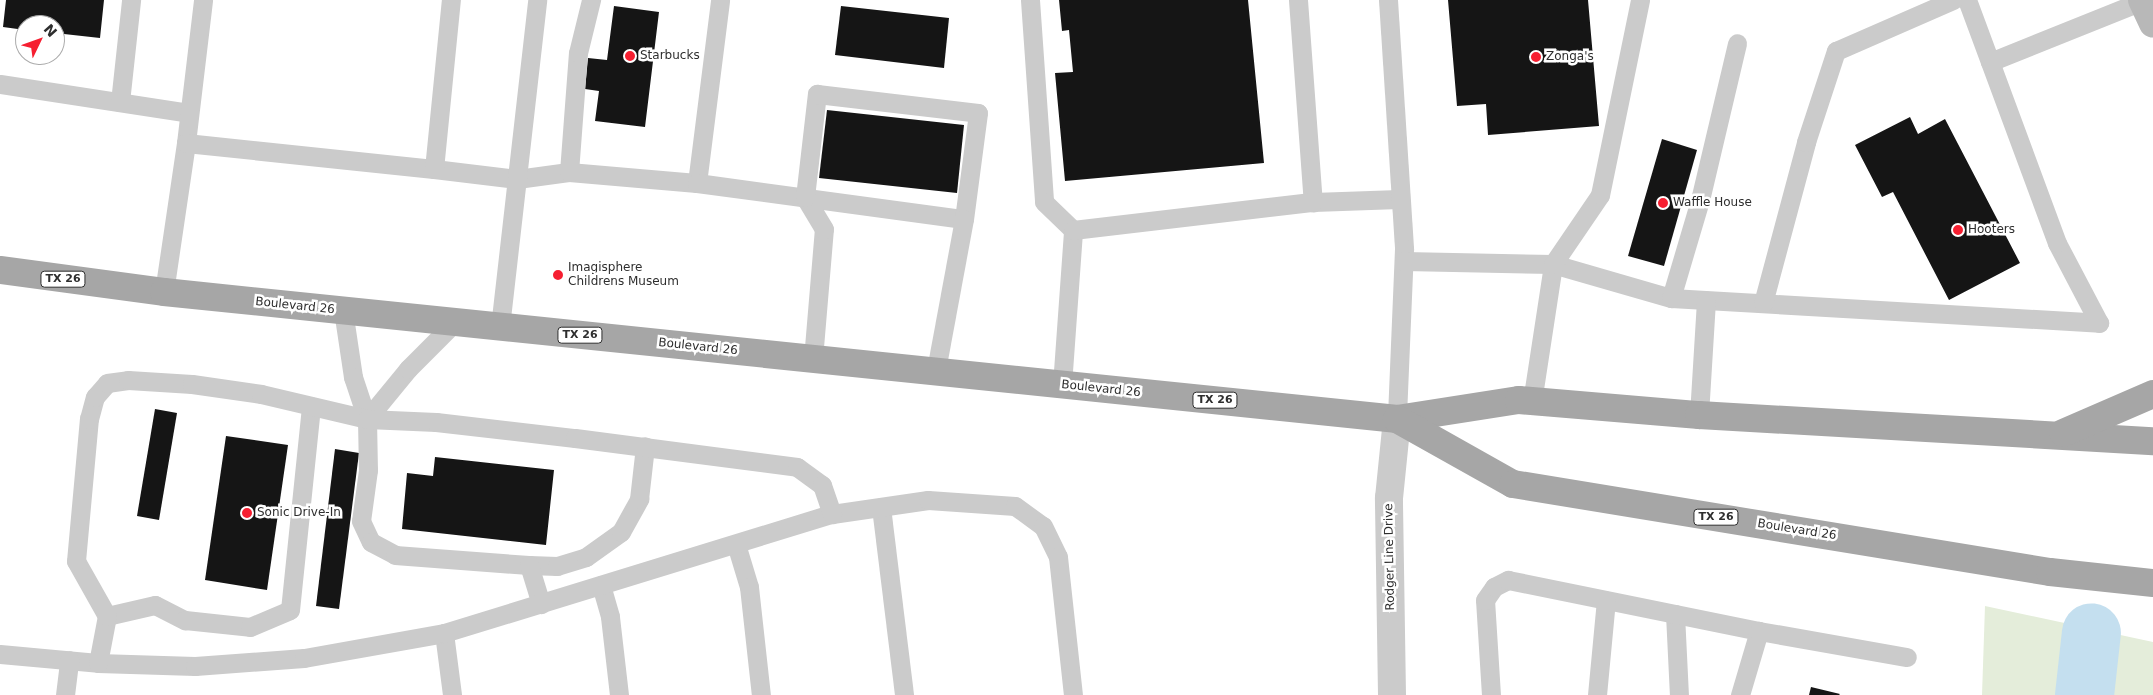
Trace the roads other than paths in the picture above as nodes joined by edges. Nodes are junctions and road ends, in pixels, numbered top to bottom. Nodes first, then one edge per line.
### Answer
1 (131, 0) edge
2 (203, 0) edge
3 (451, 0) edge
4 (537, 0) edge
5 (591, 0) edge
6 (720, 0) edge
7 (1030, 0) edge
8 (1298, 0) edge
9 (1388, 0) edge
10 (1640, 0) edge
11 (1952, 0) edge
12 (1968, 0) edge
13 (2146, 9) edge
14 (1737, 43) dead end
15 (1990, 62) junction
16 (0, 84) edge
17 (120, 102) junction
18 (189, 114) junction
19 (186, 143) junction
20 (434, 169) junction
21 (569, 172) junction
22 (516, 179) junction
23 (697, 183) junction
24 (805, 197) junction
25 (1399, 199) junction
26 (1313, 202) junction
27 (964, 219) junction
28 (1073, 230) junction
29 (1404, 261) junction
30 (1553, 264) junction
31 (0, 270) edge
32 (164, 292) junction
33 (1671, 298) junction
34 (1706, 300) junction
35 (1763, 303) junction
36 (342, 310) junction
37 (455, 322) junction
38 (500, 327) junction
39 (813, 359) junction
40 (936, 370) junction
41 (1062, 385) junction
42 (2153, 394) edge
43 (1532, 402) junction
44 (310, 406) junction
45 (1699, 416) junction
46 (1397, 419) junction
47 (367, 420) junction
48 (2058, 435) junction
49 (2153, 441) edge
50 (645, 446) junction
51 (881, 507) junction
52 (832, 514) junction
53 (736, 544) junction
54 (529, 565) junction
55 (2153, 583) edge
56 (602, 585) junction
57 (1606, 600) junction
58 (541, 604) junction
59 (1675, 614) junction
60 (107, 616) junction
61 (1759, 631) junction
62 (444, 633) junction
63 (0, 654) edge
64 (1907, 657) dead end
65 (69, 660) junction
66 (98, 663) junction
67 (65, 695) edge
68 (452, 695) edge
69 (619, 695) edge
70 (761, 695) edge
71 (904, 695) edge
72 (1072, 695) edge
73 (1392, 695) edge
74 (1491, 695) edge
75 (1597, 695) edge
76 (1679, 695) edge
77 (1740, 695) edge

1 - 17 lane
2 - 18 lane
3 - 20 lane
4 - 22 lane
5 - 21 lane
6 - 23 lane
7 - 28 lane
8 - 26 lane
9 - 25 lane
10 - 30 lane
11 - 35 lane
12 - 15 lane
13 - 15 lane
14 - 33 lane
15 - 35 lane
16 - 17 lane
17 - 18 lane
18 - 19 lane
19 - 20 lane
19 - 32 lane
20 - 22 lane
21 - 22 lane
21 - 23 lane
22 - 38 lane
23 - 24 lane
24 - 27 lane
24 - 27 lane
24 - 39 lane
25 - 26 lane
25 - 29 lane
26 - 28 lane
27 - 40 lane
28 - 41 lane
29 - 30 lane
29 - 46 lane
30 - 33 lane
30 - 43 lane
31 - 32 main road, Boulevard 26 / TX 26
32 - 36 main road, Boulevard 26 / TX 26
33 - 34 lane
34 - 35 lane
34 - 45 lane
36 - 37 main road, Boulevard 26 / TX 26
36 - 47 lane
37 - 38 main road, Boulevard 26 / TX 26
37 - 47 lane
38 - 39 main road, Boulevard 26 / TX 26
39 - 40 main road, Boulevard 26 / TX 26
40 - 41 main road, Boulevard 26 / TX 26
41 - 46 main road, Boulevard 26 / TX 26
42 - 48 main road
43 - 45 main road, Boulevard 26 / TX 26
43 - 46 main road, Boulevard 26 / TX 26
44 - 47 lane
44 - 60 lane
44 - 60 lane
45 - 48 main road, Boulevard 26 / TX 26
46 - 55 main road, Boulevard 26 / TX 26
46 - 73 street, Rodger Line Drive
47 - 50 lane
47 - 54 lane
48 - 49 main road, Boulevard 26 / TX 26
50 - 52 lane
50 - 54 lane
51 - 52 lane
51 - 71 lane
51 - 72 lane
52 - 53 lane
53 - 56 lane
53 - 70 lane
54 - 58 lane
56 - 58 lane
56 - 69 lane
57 - 59 lane
57 - 74 lane
57 - 75 lane
58 - 62 lane
59 - 61 lane
59 - 76 lane
60 - 66 lane
61 - 64 lane
61 - 77 lane
62 - 66 lane
62 - 68 lane
63 - 65 lane
65 - 66 lane
65 - 67 lane

